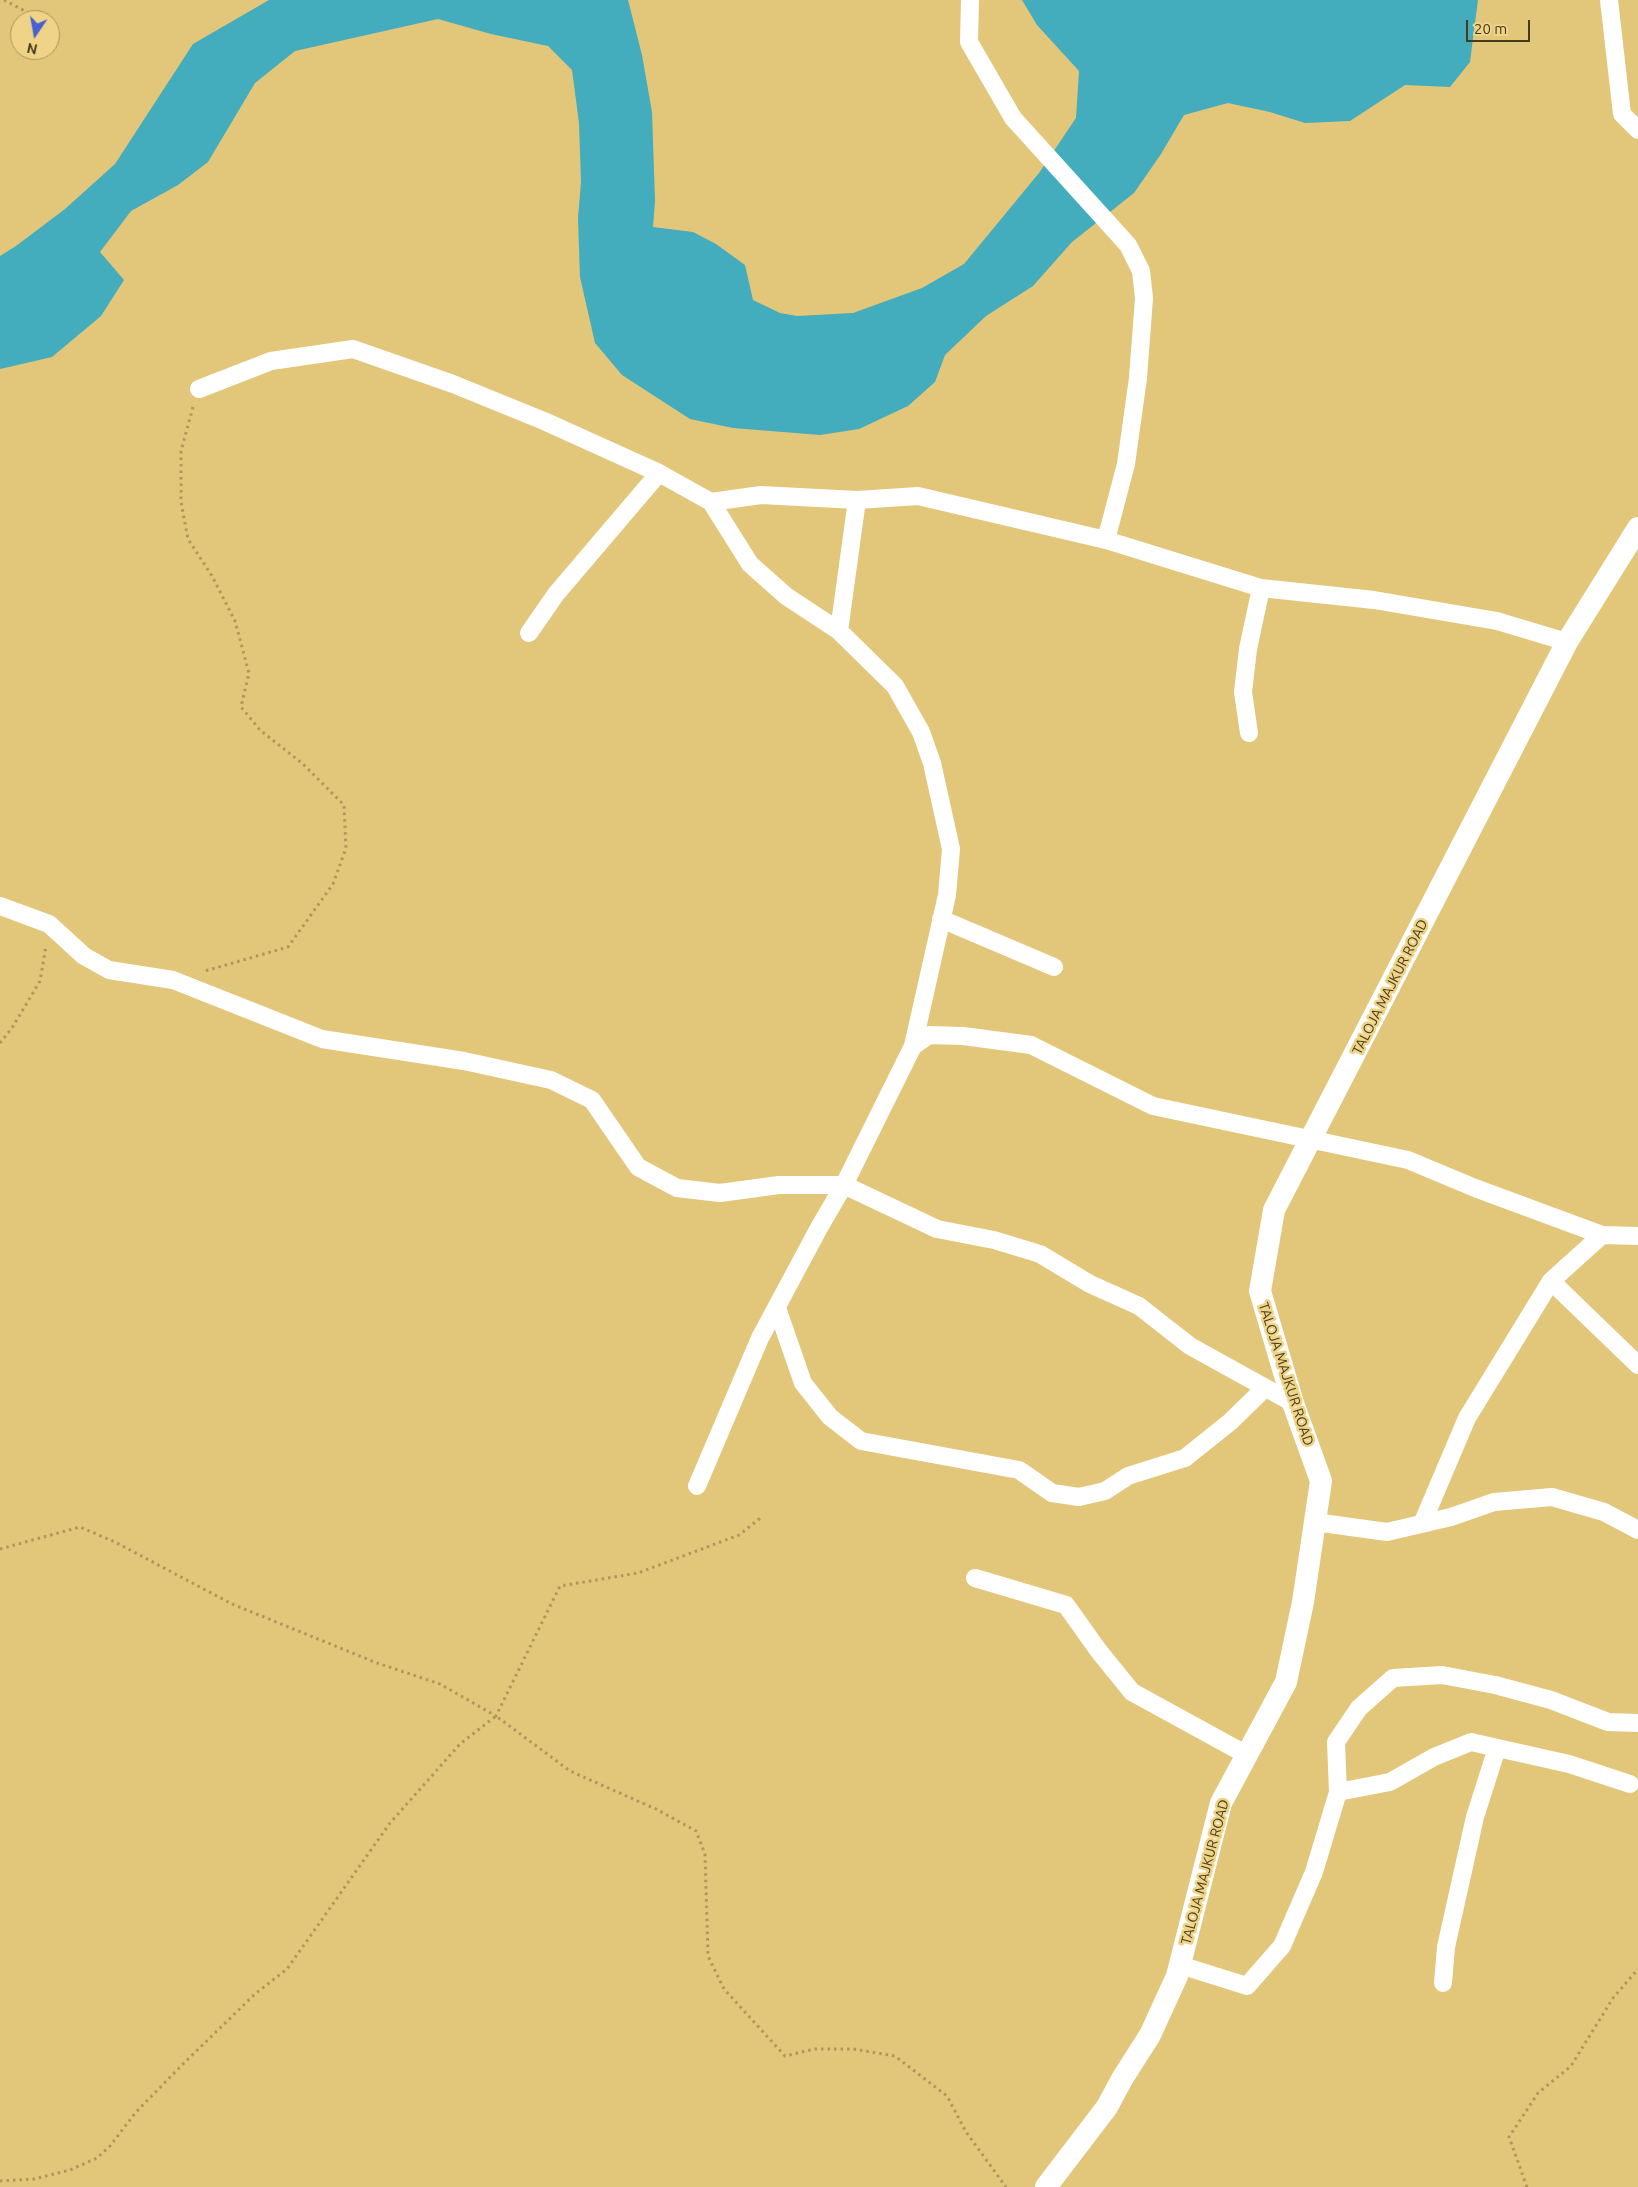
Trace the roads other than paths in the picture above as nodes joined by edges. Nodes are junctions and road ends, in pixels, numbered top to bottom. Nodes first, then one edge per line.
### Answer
1 (970, 0) edge
2 (1609, 0) edge
3 (1638, 130) edge
4 (198, 389) road end
5 (659, 473) junction
6 (858, 500) junction
7 (711, 502) junction
8 (1638, 528) edge
9 (1106, 540) junction
10 (1261, 588) junction
11 (839, 631) junction
12 (529, 633) dead end
13 (1567, 642) junction
14 (1249, 733) dead end
15 (0, 906) edge
16 (941, 919) junction
17 (1054, 967) dead end
18 (913, 1046) junction
19 (1311, 1140) junction
20 (844, 1185) junction
21 (1602, 1235) junction
22 (1638, 1236) edge
23 (1551, 1281) junction
24 (777, 1308) junction
25 (1638, 1365) edge
26 (1265, 1388) junction
27 (1293, 1404) junction
28 (697, 1486) dead end
29 (1314, 1522) junction
30 (1422, 1524) junction
31 (1638, 1530) edge
32 (975, 1578) dead end
33 (1638, 1723) edge
34 (1497, 1748) junction
35 (1247, 1755) junction
36 (1630, 1784) dead end
37 (1338, 1792) junction
38 (1180, 1964) junction
39 (1443, 1983) dead end
40 (1046, 2187) edge

1 - 9 street
2 - 3 street
4 - 5 street
5 - 7 street
5 - 12 street
6 - 7 street
6 - 9 street
6 - 11 street
7 - 11 street
8 - 13 street, TALOJA MAJKUR ROAD
9 - 10 street
10 - 13 street
10 - 14 street
11 - 16 street
13 - 19 street, TALOJA MAJKUR ROAD
15 - 20 street
16 - 17 street
16 - 18 street
18 - 19 street
18 - 20 street
19 - 21 street
19 - 27 street, TALOJA MAJKUR ROAD
20 - 24 street
20 - 26 street
21 - 22 street
21 - 23 street
23 - 25 street
23 - 30 street
24 - 26 street
24 - 28 street
26 - 27 street
27 - 29 street, TALOJA MAJKUR ROAD
29 - 30 street
29 - 35 street, TALOJA MAJKUR ROAD
30 - 31 street
32 - 35 street
33 - 37 street
34 - 36 street
34 - 37 street
34 - 39 street
35 - 38 street, TALOJA MAJKUR ROAD
37 - 38 street
38 - 40 street, TALOJA MAJKUR ROAD

